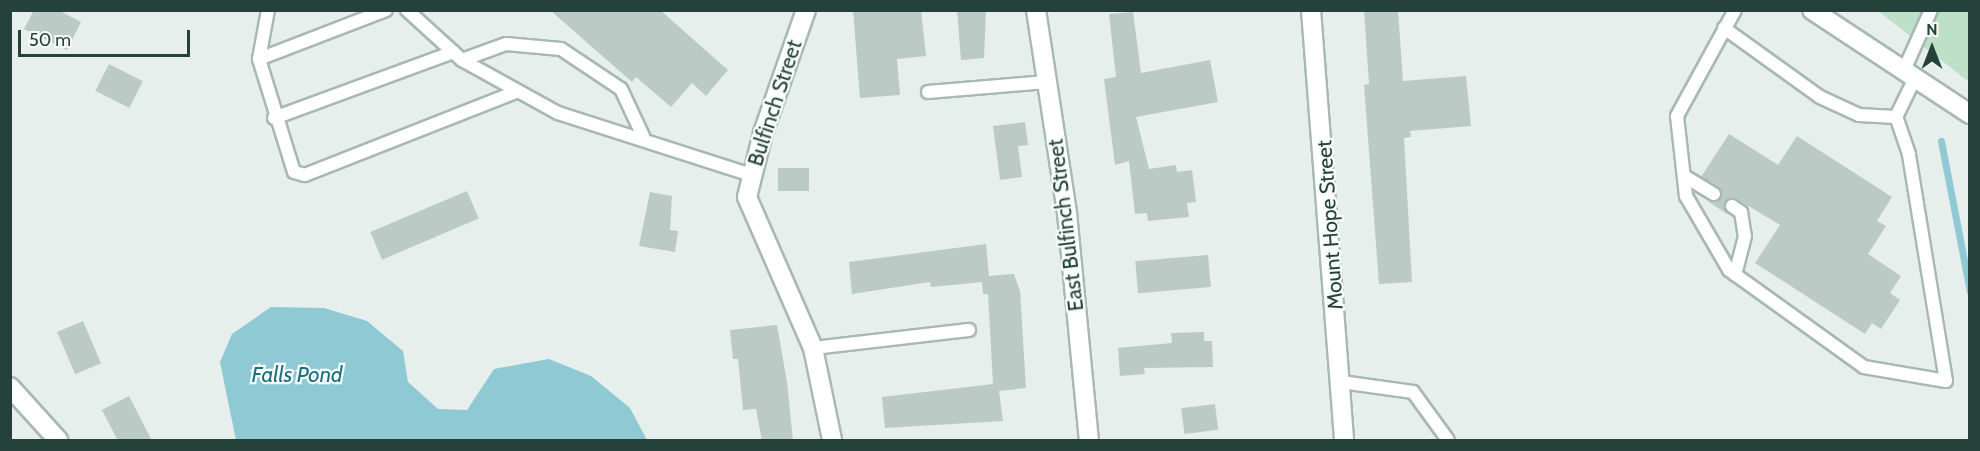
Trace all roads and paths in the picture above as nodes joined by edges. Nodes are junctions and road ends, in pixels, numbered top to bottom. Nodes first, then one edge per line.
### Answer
1 (268, 10) edge
2 (386, 10) edge
3 (407, 10) edge
4 (806, 10) edge
5 (1036, 10) edge
6 (1311, 10) edge
7 (1735, 10) edge
8 (1812, 10) edge
9 (1931, 10) edge
10 (1724, 28) junction
11 (458, 56) junction
12 (260, 59) junction
13 (1910, 72) junction
14 (1047, 82) junction
15 (516, 92) junction
16 (928, 92) dead end
17 (1970, 114) edge
18 (1896, 117) junction
19 (274, 118) junction
20 (643, 136) junction
21 (751, 175) junction
22 (1684, 176) junction
23 (1714, 194) dead end
24 (1732, 206) dead end
25 (1736, 275) junction
26 (969, 330) dead end
27 (813, 348) junction
28 (1341, 382) junction
29 (10, 387) edge
30 (58, 441) edge
31 (832, 441) edge
32 (1089, 441) edge
33 (1344, 441) edge
34 (1448, 441) edge

1 - 12 lane
2 - 12 lane
3 - 11 lane
4 - 21 street, Bulfinch Street
5 - 14 street, East Bulfinch Street
6 - 28 street, Mount Hope Street
7 - 10 lane
8 - 13 street
9 - 13 lane
10 - 18 lane
10 - 22 lane
11 - 15 lane
11 - 19 lane
11 - 20 lane
12 - 19 lane
13 - 17 street
13 - 18 lane
14 - 16 lane
14 - 32 street, East Bulfinch Street
15 - 19 lane
15 - 20 lane
18 - 25 lane
20 - 21 lane
21 - 27 street, Bulfinch Street
22 - 23 lane
22 - 25 lane
24 - 25 lane
26 - 27 lane
27 - 31 street
28 - 33 street, Mount Hope Street
28 - 34 lane
29 - 30 street

